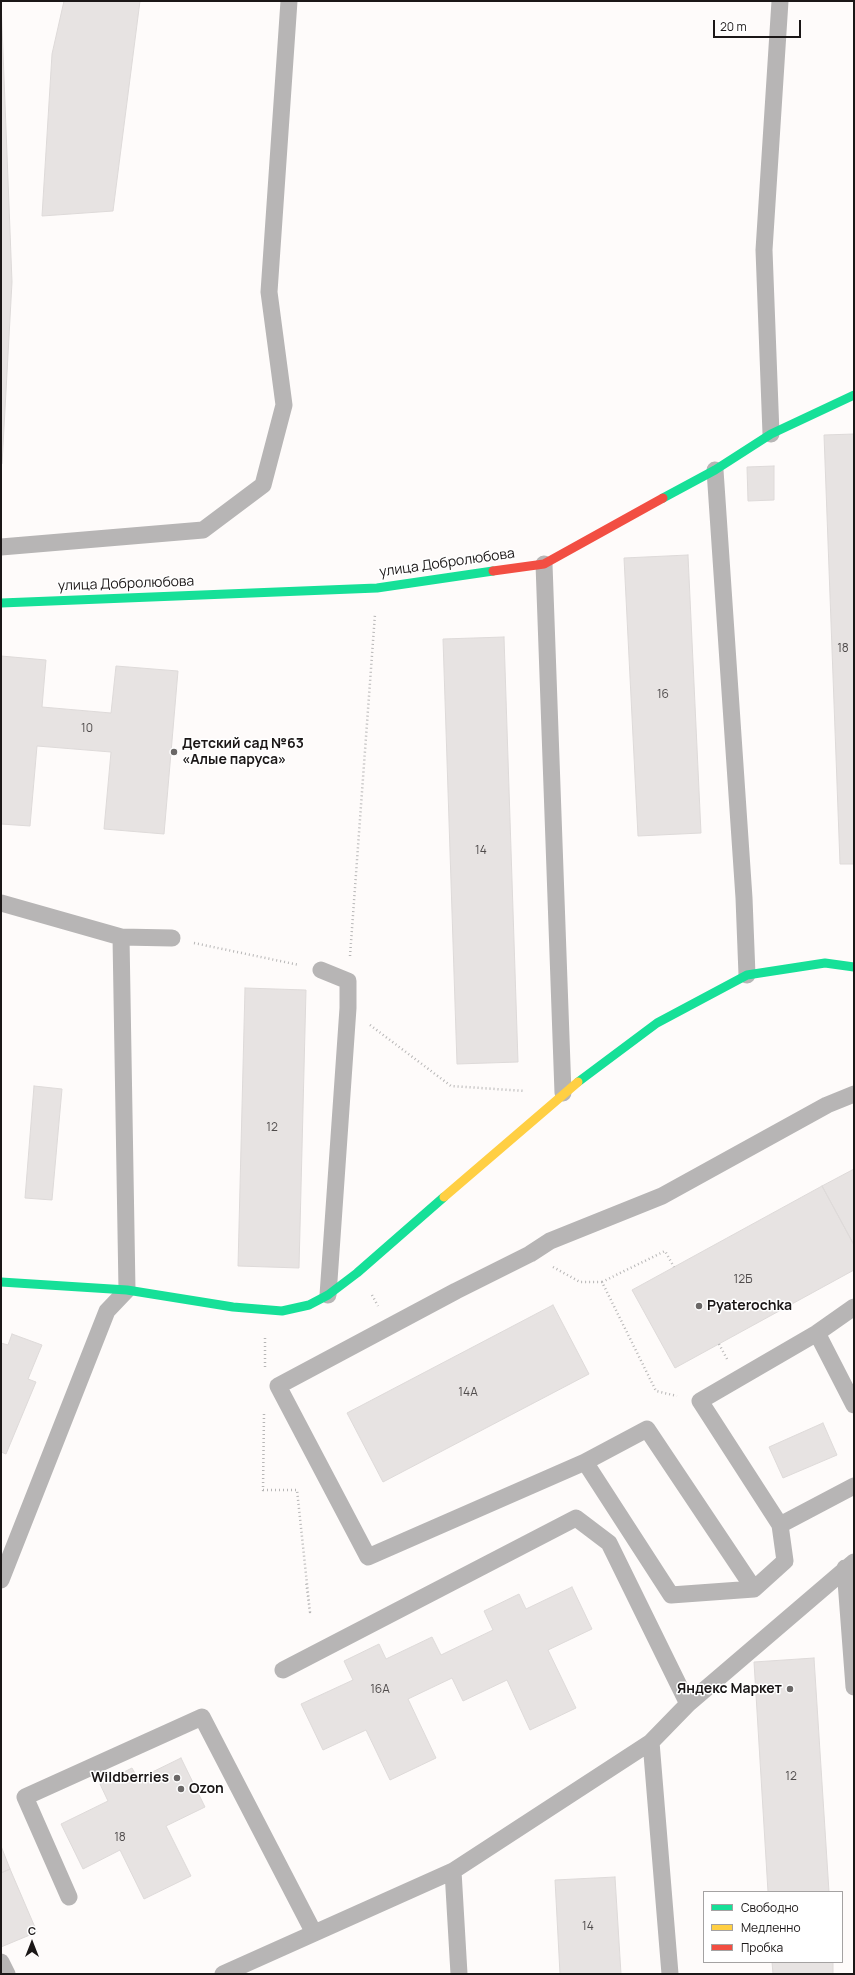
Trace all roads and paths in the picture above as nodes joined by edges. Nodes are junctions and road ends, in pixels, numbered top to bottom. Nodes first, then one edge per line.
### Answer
1 (289, 1) edge
2 (780, 1) edge
3 (854, 395) edge
4 (771, 434) junction
5 (715, 470) junction
6 (1, 547) edge
7 (544, 564) junction
8 (377, 588) junction
9 (1, 603) edge
10 (1, 903) edge
11 (122, 937) junction
12 (172, 938) joint
13 (854, 967) edge
14 (321, 970) joint
15 (747, 976) junction
16 (348, 981) junction
17 (348, 1008) junction
18 (563, 1093) junction
19 (854, 1094) edge
20 (530, 1254) junction
21 (674, 1267) dead end
22 (358, 1273) junction
23 (1, 1282) edge
24 (602, 1282) junction
25 (127, 1290) junction
26 (328, 1295) junction
27 (854, 1307) edge
28 (390, 1326) junction
29 (817, 1333) junction
30 (656, 1391) dead end
31 (854, 1405) edge
32 (585, 1462) junction
33 (854, 1486) edge
34 (263, 1490) dead end
35 (780, 1525) junction
36 (850, 1565) edge
37 (1, 1580) edge
38 (306, 1581) dead end
39 (754, 1589) junction
40 (283, 1670) dead end
41 (854, 1688) edge
42 (688, 1704) junction
43 (651, 1742) junction
44 (453, 1871) junction
45 (69, 1897) dead end
46 (314, 1933) junction
47 (1, 1962) edge
48 (6, 1974) edge
49 (223, 1974) edge
50 (459, 1974) edge
51 (670, 1974) edge

1 - 6 lane
2 - 4 lane
3 - 4 street, улица Добролюбова
4 - 5 street, улица Добролюбова
5 - 7 street, улица Добролюбова
5 - 15 lane
7 - 8 street, улица Добролюбова
7 - 18 lane
8 - 9 street, улица Добролюбова
8 - 16 path
10 - 11 lane
11 - 12 lane
11 - 25 lane
12 - 14 path
13 - 15 street
14 - 16 lane
15 - 18 street
16 - 17 lane
17 - 18 path
17 - 26 lane
18 - 22 street
19 - 20 lane
20 - 24 path
20 - 28 lane
21 - 24 path
22 - 26 street
22 - 28 path
23 - 25 street
24 - 30 path
25 - 26 street
25 - 37 lane
27 - 29 lane
28 - 32 lane
29 - 31 lane
29 - 35 lane
32 - 39 lane
32 - 39 lane
33 - 35 lane
34 - 38 path
35 - 39 lane
36 - 41 lane
36 - 42 lane
40 - 42 lane
42 - 43 lane
43 - 44 lane
43 - 51 lane
44 - 46 lane
44 - 50 lane
45 - 46 lane
46 - 49 lane
47 - 48 lane

